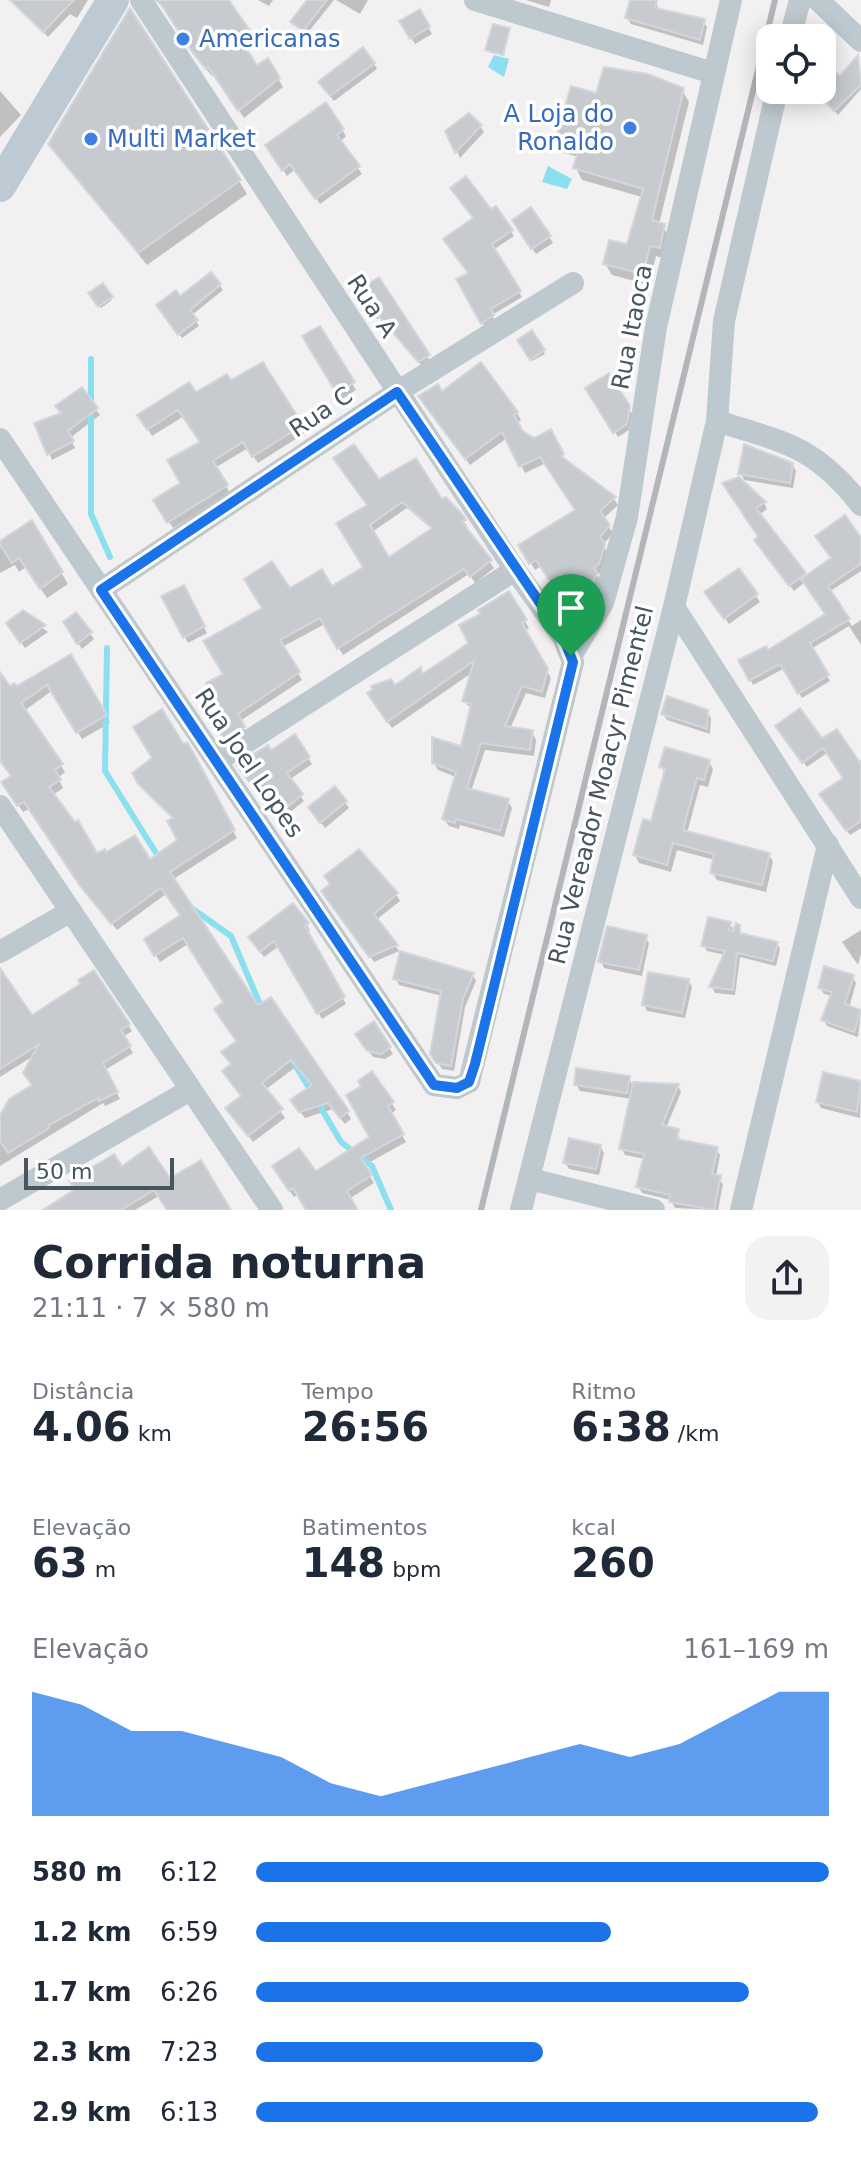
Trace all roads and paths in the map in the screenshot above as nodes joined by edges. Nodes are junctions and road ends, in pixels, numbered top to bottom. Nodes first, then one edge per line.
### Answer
1 (113, 0) edge
2 (141, 0) edge
3 (475, 0) edge
4 (731, 0) edge
5 (800, 0) edge
6 (818, 0) edge
7 (794, 24) edge
8 (861, 41) edge
9 (713, 73) junction
10 (774, 104) edge
11 (1, 181) edge
12 (573, 283) dead end
13 (397, 392) junction
14 (717, 421) junction
15 (0, 439) edge
16 (861, 505) edge
17 (515, 570) junction
18 (101, 590) junction
19 (674, 607) junction
20 (567, 647) junction
21 (217, 761) junction
22 (0, 806) edge
23 (828, 845) junction
24 (861, 898) edge
25 (71, 911) junction
26 (0, 952) edge
27 (190, 1090) junction
28 (530, 1179) junction
29 (0, 1200) edge
30 (272, 1210) edge
31 (521, 1210) edge
32 (654, 1210) edge
33 (741, 1210) edge

1 - 11 main road
2 - 13 street, Rua A
3 - 9 street
4 - 9 street, Rua Itaoca
5 - 7 street
6 - 8 street
9 - 20 street, Rua Itaoca
10 - 14 street, Rua Vereador Moacyr Pimentel
12 - 13 street, Rua C
13 - 17 street, Rua A
13 - 18 street, Rua C
14 - 16 street
14 - 19 street, Rua Vereador Moacyr Pimentel
15 - 18 street, Rua Joel Lopes
17 - 20 street, Rua A
17 - 21 street
18 - 21 street, Rua Joel Lopes
19 - 23 street
19 - 28 street, Rua Vereador Moacyr Pimentel
20 - 21 street, Rua Joel Lopes
22 - 25 street
23 - 24 street
23 - 33 street
25 - 26 street
25 - 27 street
27 - 29 street
27 - 30 street
28 - 31 street, Rua Vereador Moacyr Pimentel
28 - 32 street

